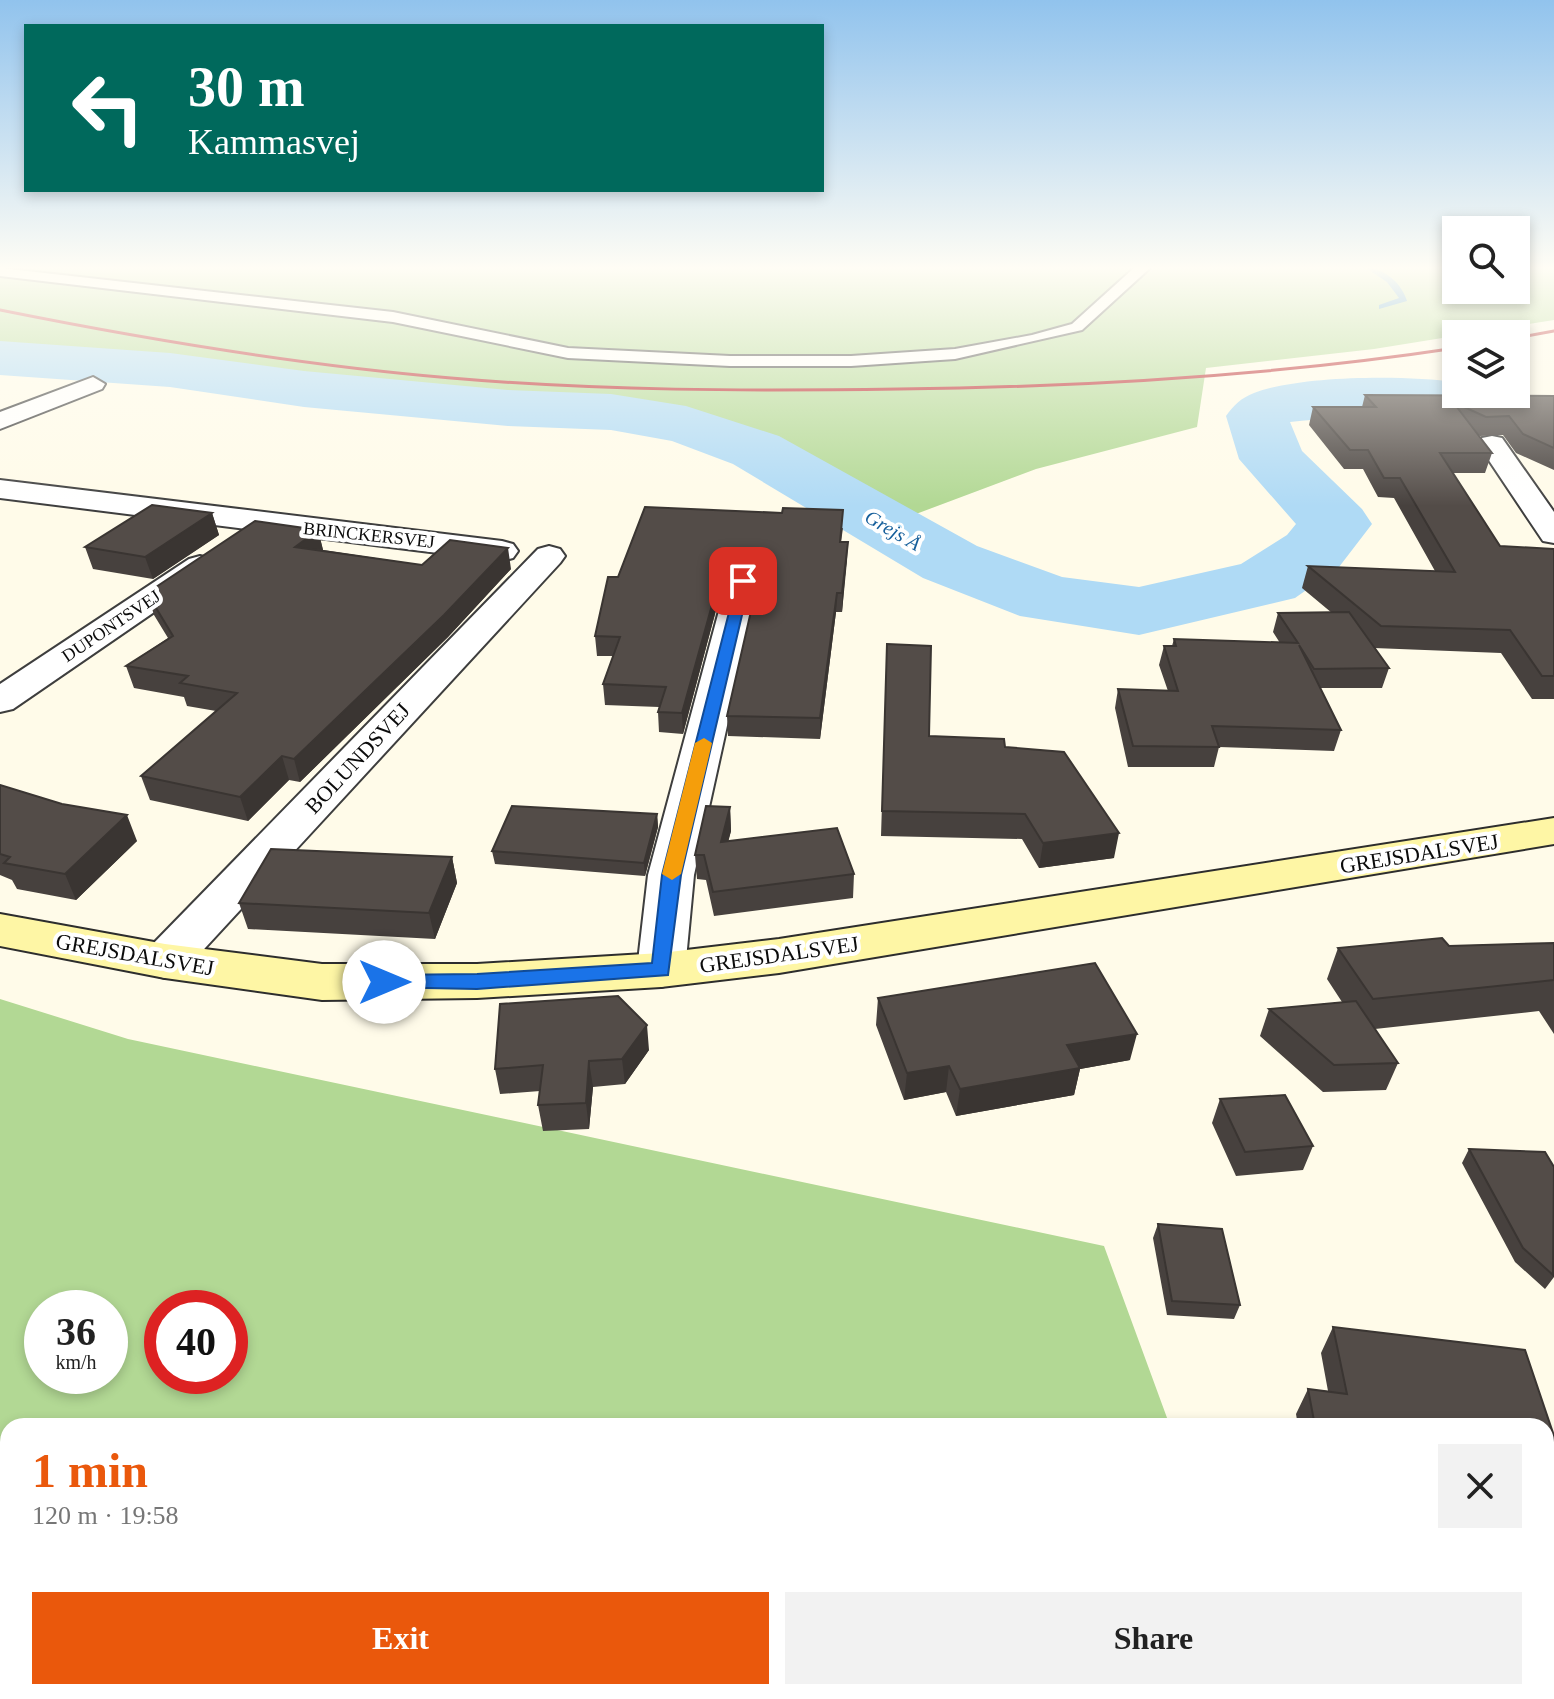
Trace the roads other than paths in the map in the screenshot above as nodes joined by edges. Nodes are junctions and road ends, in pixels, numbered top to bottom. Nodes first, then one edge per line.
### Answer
1 (540, 347) edge
2 (990, 347) edge
3 (93, 384) dead end
4 (0, 421) edge
5 (1492, 444) edge
6 (0, 489) edge
7 (262, 523) junction
8 (1554, 534) edge
9 (549, 556) joint
10 (743, 581) dead end
11 (0, 701) edge
12 (1554, 831) edge
13 (0, 930) edge
14 (165, 961) junction
15 (661, 970) junction

1 - 2 lane
3 - 4 street
5 - 8 street
6 - 7 street, BRINCKERSVEJ
7 - 9 street, BRINCKERSVEJ
7 - 11 street, DUPONTSVEJ
9 - 14 street, BOLUNDSVEJ
10 - 15 street
12 - 15 street, GREJSDALSVEJ
13 - 14 street, GREJSDALSVEJ
14 - 15 street, GREJSDALSVEJ

